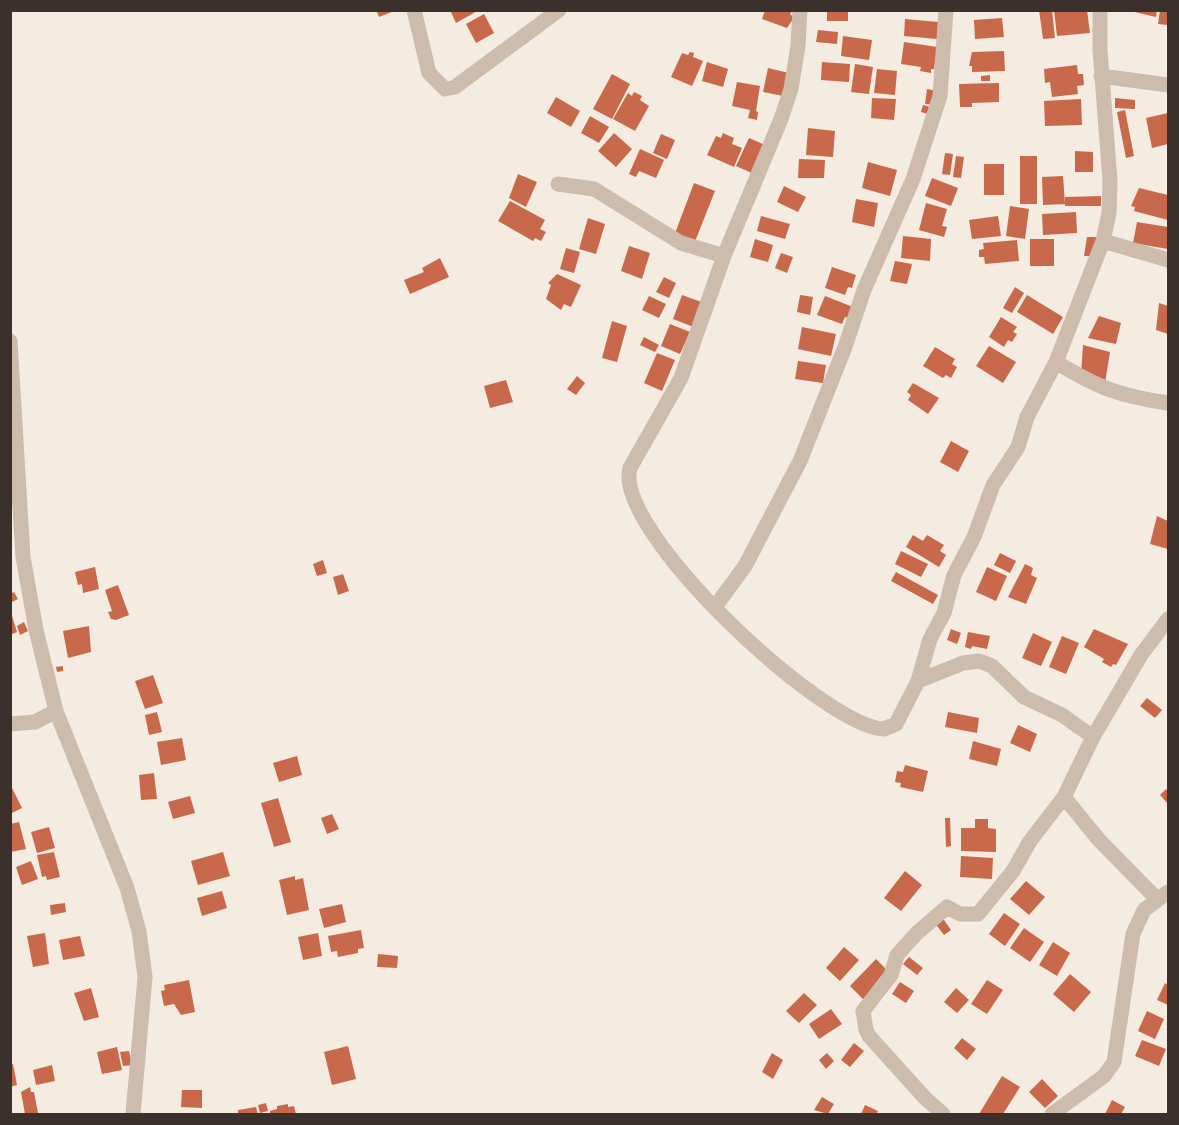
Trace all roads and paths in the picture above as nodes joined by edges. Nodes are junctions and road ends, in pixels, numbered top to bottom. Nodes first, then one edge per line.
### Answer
1 (414, 10) edge
2 (559, 10) edge
3 (800, 10) edge
4 (946, 10) edge
5 (1100, 10) edge
6 (1101, 76) junction
7 (1168, 85) edge
8 (558, 184) dead end
9 (1103, 241) junction
10 (724, 256) junction
11 (1168, 260) edge
12 (10, 341) edge
13 (1056, 362) junction
14 (1168, 403) edge
15 (715, 608) junction
16 (1168, 619) edge
17 (918, 681) junction
18 (56, 711) junction
19 (10, 724) edge
20 (1093, 737) junction
21 (1064, 797) junction
22 (1163, 895) edge
23 (133, 1114) edge
24 (943, 1114) edge
25 (1052, 1114) edge

1 - 2 street
3 - 10 street
4 - 15 street
5 - 6 street
6 - 7 street
6 - 9 street
8 - 10 street
9 - 11 street
9 - 13 street
10 - 15 street
12 - 18 street
13 - 14 street
13 - 17 street
15 - 17 street
16 - 20 street
17 - 20 street
18 - 19 street
18 - 23 street
20 - 21 street
21 - 22 street
21 - 24 street
22 - 25 street

